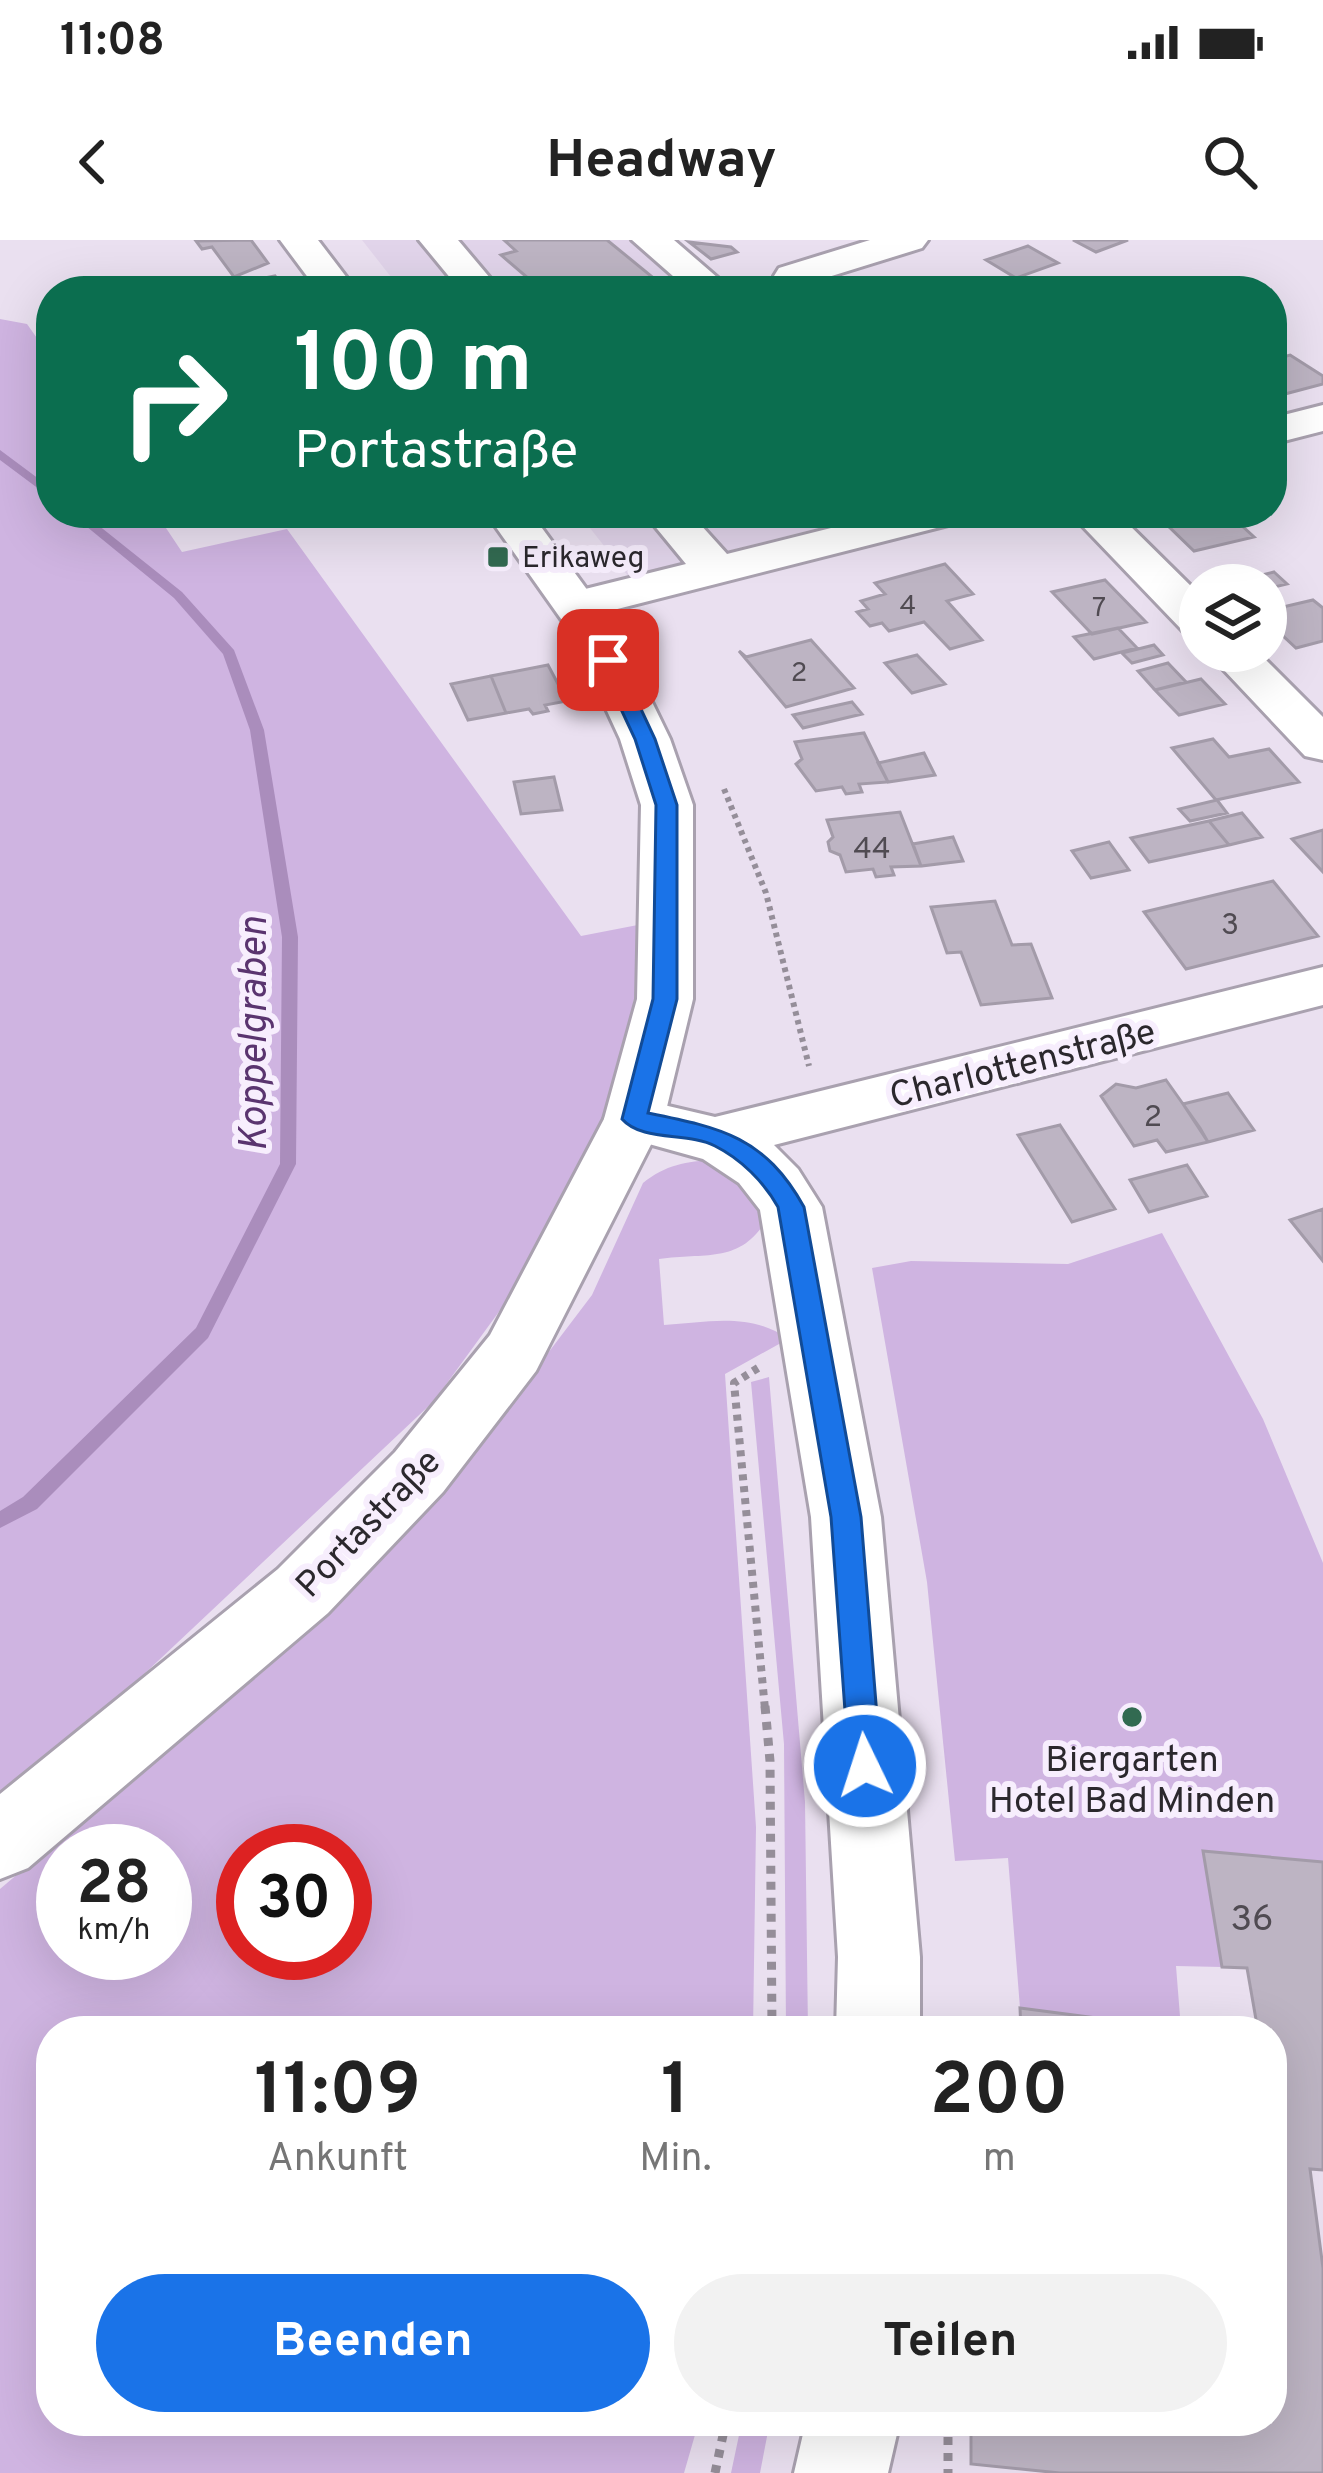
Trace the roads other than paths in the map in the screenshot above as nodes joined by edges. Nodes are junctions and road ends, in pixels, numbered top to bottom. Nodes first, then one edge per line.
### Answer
1 (299, 240) edge
2 (438, 240) edge
3 (651, 240) edge
4 (909, 240) edge
5 (327, 276) edge
6 (469, 276) edge
7 (696, 276) edge
8 (822, 276) edge
9 (1323, 418) edge
10 (1287, 427) edge
11 (519, 528) edge
12 (679, 528) edge
13 (887, 528) edge
14 (1107, 528) edge
15 (718, 572) junction
16 (1179, 600) edge
17 (578, 605) junction
18 (1251, 672) edge
19 (1323, 745) edge
20 (1320, 991) edge
21 (634, 1119) junction
22 (721, 1137) junction
23 (0, 1842) edge
24 (878, 2016) edge
25 (850, 2436) edge
26 (842, 2473) edge

1 - 5 street
2 - 6 street
3 - 7 street
4 - 8 street
9 - 10 street
11 - 17 street, Portastraße
12 - 15 street
13 - 15 street
14 - 16 street
15 - 17 street
17 - 21 street, Portastraße
18 - 19 street
20 - 22 street, Charlottenstraße
21 - 22 street
21 - 23 street, Portastraße
22 - 24 street
25 - 26 street

